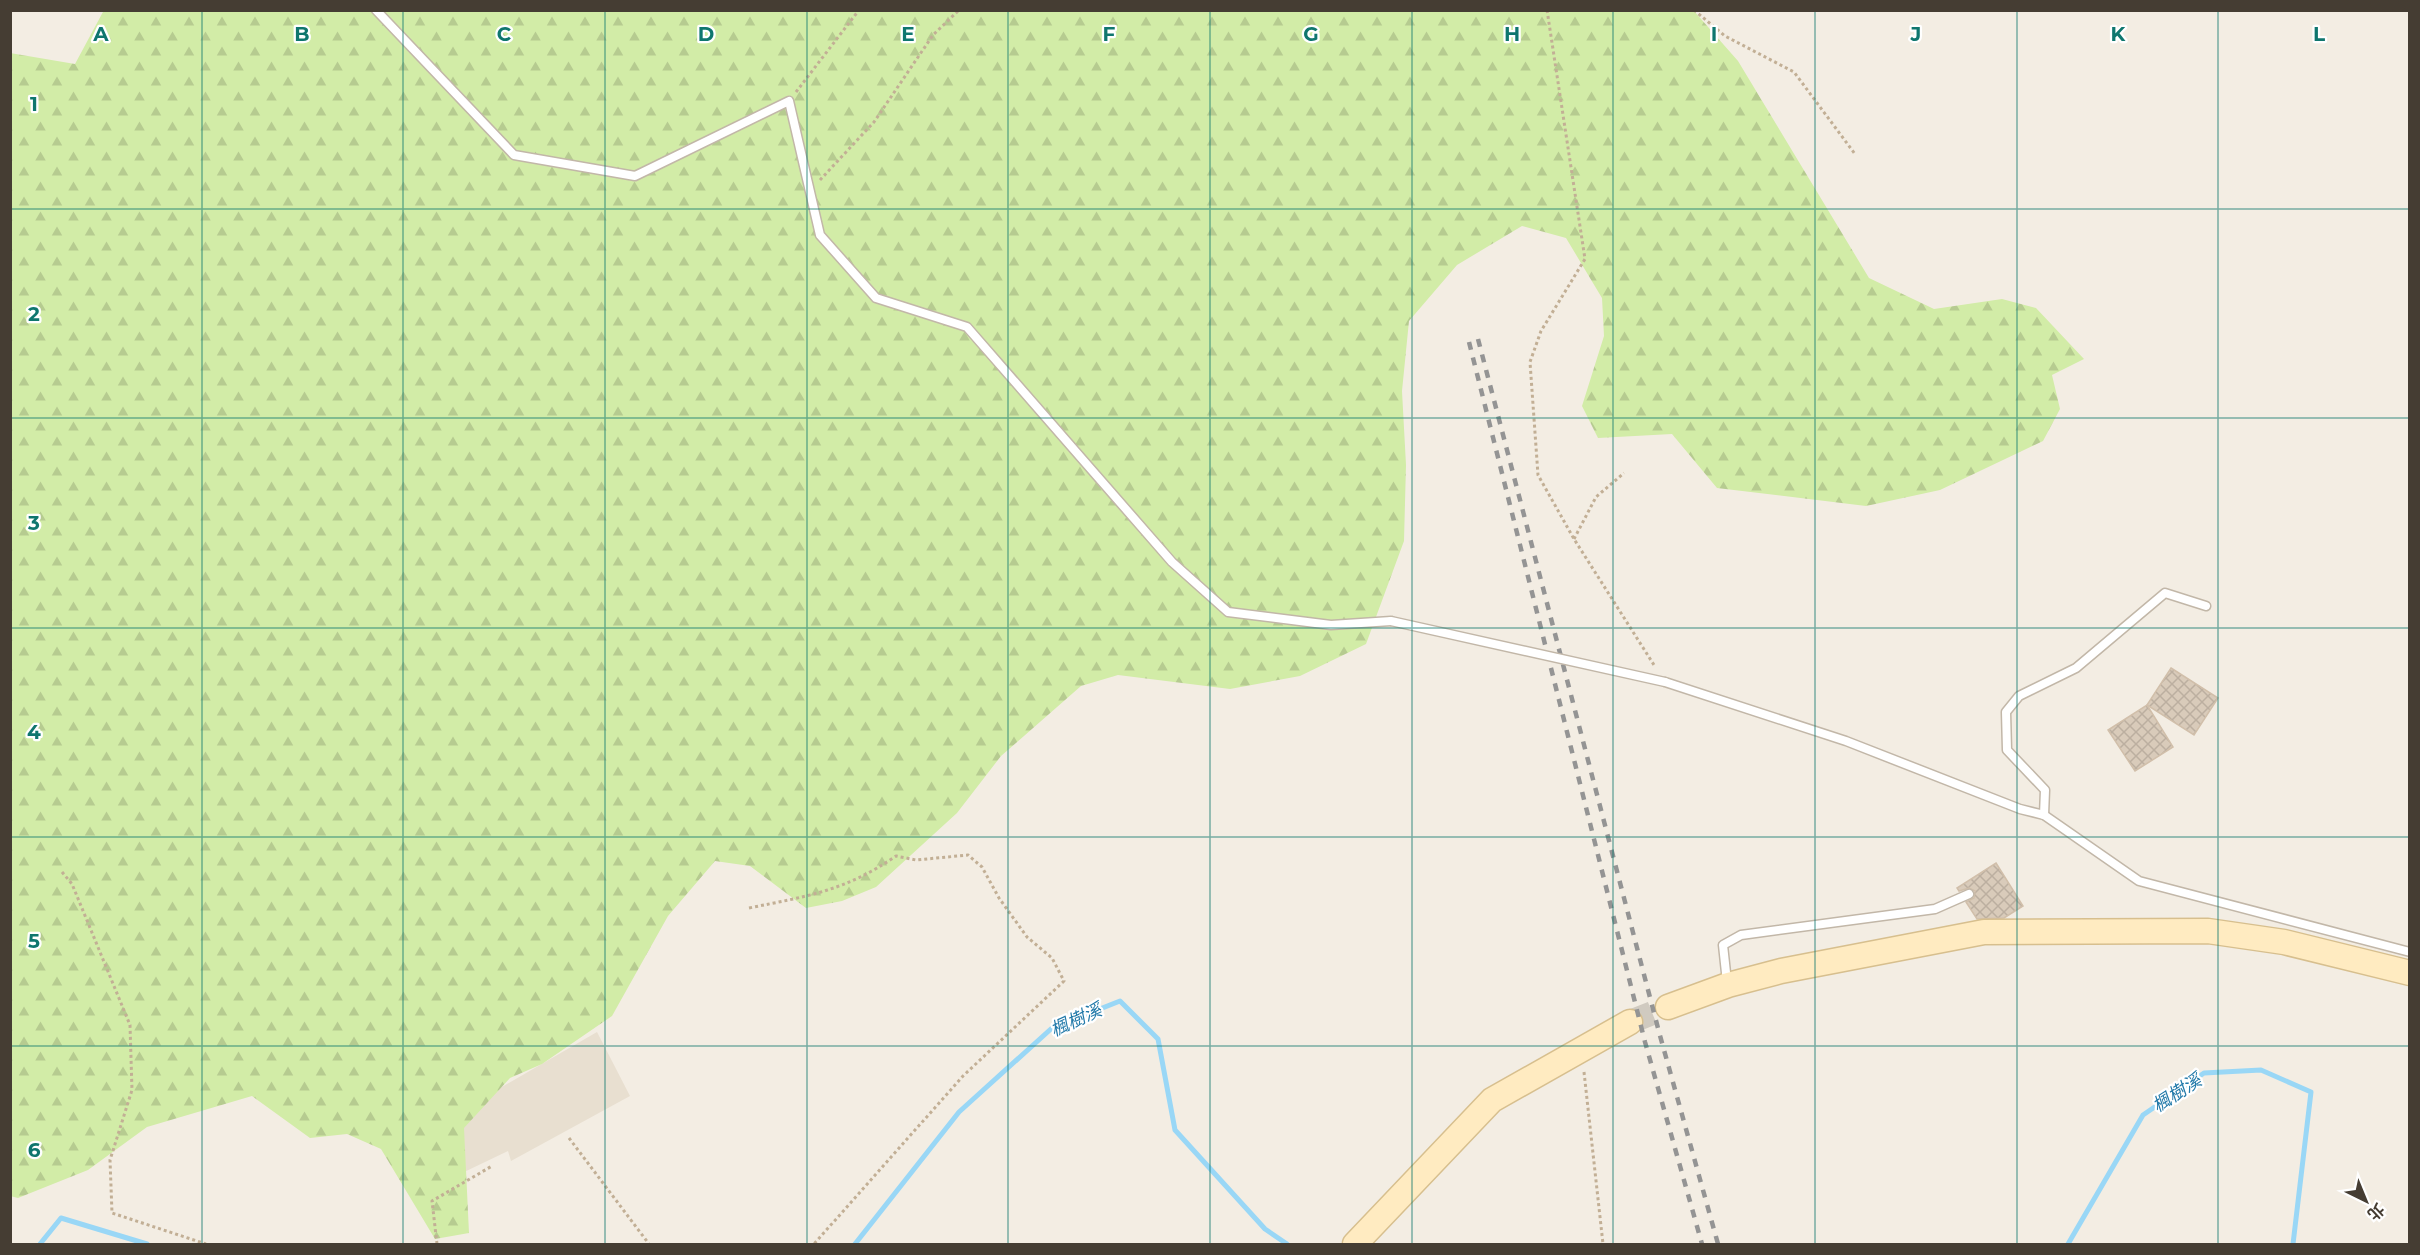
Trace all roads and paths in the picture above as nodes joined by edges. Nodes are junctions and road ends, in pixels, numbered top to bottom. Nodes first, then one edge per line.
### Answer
1 (376, 10) edge
2 (860, 10) edge
3 (959, 10) edge
4 (1547, 10) edge
5 (1694, 10) edge
6 (789, 101) junction
7 (1855, 154) dead end
8 (810, 190) junction
9 (1624, 473) dead end
10 (1574, 539) junction
11 (2206, 606) dead end
12 (1665, 682) junction
13 (2044, 814) junction
14 (62, 872) dead end
15 (1969, 894) dead end
16 (749, 908) dead end
17 (2409, 952) edge
18 (2409, 973) edge
19 (1728, 985) junction
20 (1668, 1007) tunnel mouth
21 (1630, 1022) tunnel mouth
22 (1581, 1049) junction
23 (569, 1138) dead end
24 (492, 1166) dead end
25 (206, 1245) edge
26 (437, 1245) edge
27 (649, 1245) edge
28 (814, 1245) edge
29 (1355, 1245) edge
30 (1603, 1245) edge

1 - 6 lane
2 - 6 path
3 - 8 path
4 - 10 path
5 - 7 path
6 - 8 lane
8 - 12 lane, bridge
9 - 10 path
10 - 12 path
11 - 13 lane
12 - 13 lane
13 - 17 lane
14 - 25 path
15 - 19 lane
16 - 28 path
18 - 19 street
19 - 20 street
21 - 22 street
22 - 29 street
22 - 30 path
23 - 27 path
24 - 26 path

